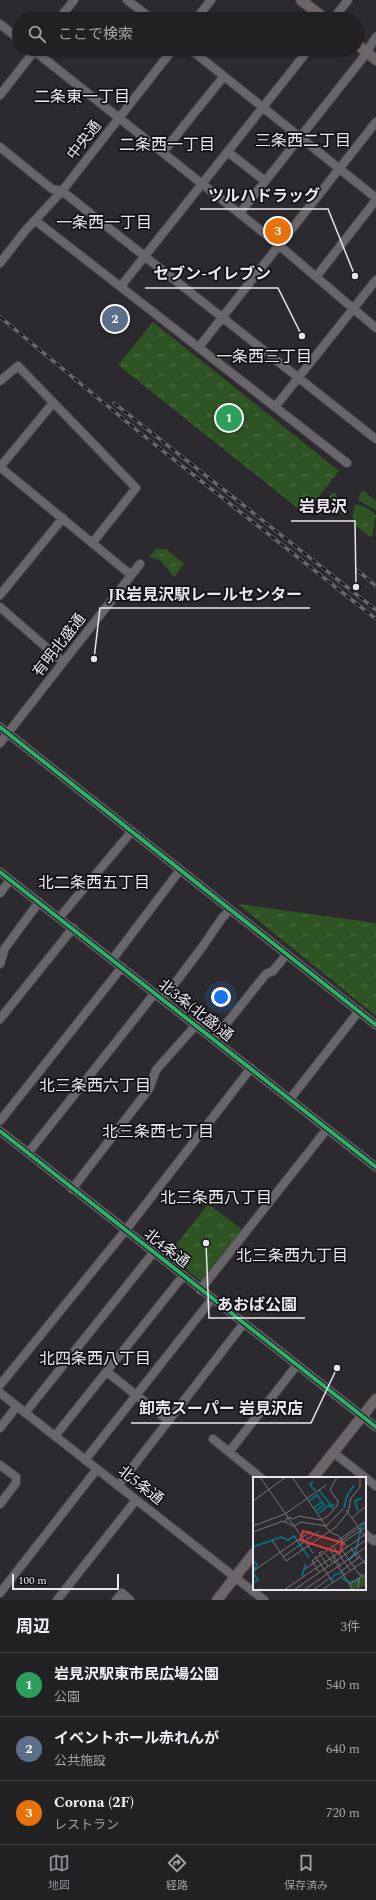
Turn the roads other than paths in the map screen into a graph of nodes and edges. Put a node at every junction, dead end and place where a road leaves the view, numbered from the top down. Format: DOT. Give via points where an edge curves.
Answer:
graph roads {
  1 [pos="74,0"];
  2 [pos="127,0"];
  3 [pos="211,0"];
  4 [pos="301,0"];
  5 [pos="348,0"];
  6 [pos="65,12"];
  7 [pos="143,12"];
  8 [pos="202,12"];
  9 [pos="316,12"];
  10 [pos="339,12"];
  11 [pos="0,24"];
  12 [pos="12,33"];
  13 [pos="376,37"];
  14 [pos="366,51"];
  15 [pos="364,54"];
  16 [pos="29,56"];
  17 [pos="42,56"];
  18 [pos="167,56"];
  19 [pos="199,56"];
  20 [pos="304,56"];
  21 [pos="362,56"];
  22 [pos="376,60"];
  23 [pos="224,76"];
  24 [pos="0,95"];
  25 [pos="263,108"];
  26 [pos="119,117"];
  27 [pos="376,122"];
  28 [pos="300,137"];
  29 [pos="0,147"];
  30 [pos="163,152"];
  31 [pos="228,152"];
  32 [pos="340,168"];
  33 [pos="265,181"];
  34 [pos="203,184"];
  35 [pos="62,191"];
  36 [pos="376,199"];
  37 [pos="240,213"];
  38 [pos="36,220"];
  39 [pos="279,245"];
  40 [pos="145,257"];
  41 [pos="0,263"];
  42 [pos="316,277"];
  43 [pos="376,280"];
  44 [pos="121,286"];
  45 [pos="353,309"];
  46 [pos="222,317"];
  47 [pos="376,328"];
  48 [pos="199,348"];
  49 [pos="298,378"];
  50 [pos="0,381"];
  51 [pos="53,403"];
  52 [pos="275,407"];
  53 [pos="376,438"];
  54 [pos="347,463"];
  55 [pos="0,467"];
  56 [pos="63,518"];
  57 [pos="93,542"];
  58 [pos="140,564"];
  59 [pos="131,575"];
  60 [pos="0,595"];
  61 [pos="0,607"];
  62 [pos="63,662"];
  63 [pos="0,727"];
  64 [pos="7,733"];
  65 [pos="0,742"];
  66 [pos="132,831"];
  67 [pos="180,870"];
  68 [pos="0,872"];
  69 [pos="10,880"];
  70 [pos="0,893"];
  71 [pos="39,902"];
  72 [pos="230,910"];
  73 [pos="59,918"];
  74 [pos="73,928"];
  75 [pos="286,955"];
  76 [pos="112,960"];
  77 [pos="0,964"];
  78 [pos="122,967"];
  79 [pos="155,992"];
  80 [pos="163,999"];
  81 [pos="359,1011"];
  82 [pos="0,1019"];
  83 [pos="196,1025"];
  84 [pos="376,1025"];
  85 [pos="214,1039"];
  86 [pos="251,1068"];
  87 [pos="290,1099"];
  88 [pos="0,1122"];
  89 [pos="327,1129"];
  90 [pos="0,1132"];
  91 [pos="28,1153"];
  92 [pos="376,1167"];
  93 [pos="72,1189"];
  94 [pos="125,1231"];
  95 [pos="153,1253"];
  96 [pos="183,1276"];
  97 [pos="200,1290"];
  98 [pos="212,1299"];
  99 [pos="244,1323"];
  100 [pos="298,1365"];
  101 [pos="107,1372"];
  102 [pos="0,1385"];
  103 [pos="0,1393"];
  104 [pos="136,1395"];
  105 [pos="376,1399"];
  106 [pos="17,1406"];
  107 [pos="25,1413"];
  108 [pos="362,1417"];
  109 [pos="169,1421"];
  110 [pos="376,1427"];
  111 [pos="0,1428"];
  112 [pos="55,1436"];
  113 [pos="213,1439"];
  114 [pos="229,1452"];
  115 [pos="334,1453"];
  116 [pos="85,1460"];
  117 [pos="0,1465"];
  118 [pos="97,1469"];
  119 [pos="260,1477"];
  120 [pos="314,1477"];
  121 [pos="365,1477"];
  122 [pos="366,1478"];
  123 [pos="118,1486"];
  124 [pos="376,1486"];
  125 [pos="136,1500"];
  126 [pos="0,1504"];
  127 [pos="366,1535"];
  128 [pos="376,1539"];
  129 [pos="253,1554"];
  130 [pos="235,1577"];
  131 [pos="0,1593"];
  132 [pos="57,1600"];
  133 [pos="116,1600"];
  134 [pos="130,1600"];
  135 [pos="217,1600"];
  136 [pos="264,1600"];
  1 -- 6 [label="street"];
  2 -- 7 [label="street"];
  3 -- 8 [label="street"];
  4 -- 9 [label="main road"];
  5 -- 10 [label="street"];
  11 -- 12 [label="street"];
  13 -- 14 [label="street"];
  14 -- 15 [label="street"];
  14 -- 22 [label="main road"];
  16 -- 24 [label="street"];
  17 -- 26 [label="street"];
  18 -- 26 [label="street, 中央通"];
  19 -- 23 [label="street"];
  20 -- 25 [label="street"];
  21 -- 28 [label="street"];
  23 -- 25 [label="street"];
  23 -- 30 [label="street"];
  25 -- 28 [label="street"];
  25 -- 31 [label="street"];
  26 -- 30 [label="street"];
  26 -- 35 [label="street, 中央通"];
  27 -- 32 [label="street"];
  28 -- 32 [label="street"];
  28 -- 33 [label="street"];
  29 -- 35 [label="street" via="52,189"];
  30 -- 34 [label="street"];
  31 -- 33 [label="street"];
  31 -- 34 [label="street"];
  32 -- 36 [label="street"];
  32 -- 39 [label="street"];
  33 -- 37 [label="street"];
  34 -- 37 [label="street"];
  34 -- 40 [label="street"];
  35 -- 38 [label="street, 中央通"];
  35 -- 40 [label="street"];
  36 -- 42 [label="street"];
  37 -- 39 [label="street"];
  38 -- 41 [label="street, 中央通"];
  38 -- 44 [label="street"];
  39 -- 42 [label="street"];
  39 -- 46 [label="street"];
  40 -- 44 [label="street"];
  40 -- 46 [label="street"];
  42 -- 45 [label="street"];
  43 -- 45 [label="street"];
  44 -- 48 [label="street"];
  45 -- 47 [label="street"];
  45 -- 49 [label="street"];
  46 -- 48 [label="street"];
  46 -- 49 [label="street"];
  48 -- 52 [label="street"];
  49 -- 52 [label="street"];
  49 -- 53 [label="street"];
  50 -- 51 [label="street" via="18,366"];
  51 -- 55 [label="street"];
  51 -- 57 [label="street" via="136,488"];
  52 -- 54 [label="street"];
  55 -- 56 [label="street"];
  56 -- 57 [label="street"];
  56 -- 60 [label="street"];
  57 -- 59 [label="street"];
  58 -- 59 [label="street, 有明北盛通"];
  59 -- 62 [label="street, 有明北盛通"];
  61 -- 62 [label="street"];
  62 -- 64 [label="street, 有明北盛通"];
  63 -- 64 [label="street"];
  64 -- 65 [label="street, 有明北盛通"];
  64 -- 66 [label="street"];
  66 -- 67 [label="street"];
  66 -- 73 [label="street"];
  67 -- 72 [label="street"];
  67 -- 76 [label="street"];
  68 -- 69 [label="street, 北3条(北盛)通"];
  69 -- 70 [label="street"];
  69 -- 71 [label="street, 北3条(北盛)通"];
  71 -- 73 [label="street, 北3条(北盛)通"];
  71 -- 77 [label="street" via="5,948"];
  72 -- 75 [label="street"];
  72 -- 80 [label="street"];
  73 -- 74 [label="street, 北3条(北盛)通"];
  74 -- 76 [label="street, 北3条(北盛)通"];
  74 -- 82 [label="street"];
  75 -- 81 [label="street"];
  75 -- 85 [label="street" via="273,971 266,974"];
  76 -- 78 [label="street, 北3条(北盛)通"];
  78 -- 79 [label="street, 北3条(北盛)通"];
  78 -- 88 [label="street"];
  79 -- 80 [label="street, 北3条(北盛)通"];
  79 -- 91 [label="street"];
  80 -- 83 [label="street, 北3条(北盛)通"];
  81 -- 84 [label="street"];
  81 -- 87 [label="street"];
  83 -- 85 [label="street, 北3条(北盛)通"];
  83 -- 93 [label="street" via="156,1070 149,1089"];
  85 -- 86 [label="street, 北3条(北盛)通"];
  86 -- 87 [label="street, 北3条(北盛)通"];
  86 -- 94 [label="street"];
  87 -- 89 [label="street, 北3条(北盛)通"];
  89 -- 92 [label="street, 北3条(北盛)通"];
  89 -- 97 [label="street"];
  90 -- 91 [label="street, 北4条通"];
  91 -- 93 [label="street, 北4条通"];
  93 -- 94 [label="street, 北4条通"];
  94 -- 95 [label="street, 北4条通"];
  94 -- 102 [label="street"];
  95 -- 96 [label="street, 北4条通"];
  95 -- 107 [label="street"];
  96 -- 97 [label="street, 北4条通"];
  96 -- 101 [label="street"];
  97 -- 98 [label="street, 北4条通"];
  98 -- 99 [label="street, 北4条通"];
  98 -- 104 [label="street"];
  99 -- 100 [label="street, 北4条通"];
  99 -- 109 [label="street"];
  100 -- 108 [label="street, 北4条通"];
  100 -- 114 [label="street"];
  101 -- 104 [label="street"];
  101 -- 112 [label="street"];
  103 -- 106 [label="street, 北5条通"];
  104 -- 109 [label="street"];
  104 -- 116 [label="street"];
  105 -- 108 [label="main road"];
  106 -- 107 [label="street, 北5条通"];
  106 -- 111 [label="street"];
  107 -- 112 [label="street, 北5条通"];
  108 -- 110 [label="street, 北4条通"];
  108 -- 115 [label="main road"];
  109 -- 123 [label="street"];
  112 -- 116 [label="street, 北5条通"];
  113 -- 114 [label="street"];
  114 -- 119 [label="street"];
  115 -- 120 [label="main road"];
  115 -- 121 [label="street"];
  116 -- 118 [label="street, 北5条通"];
  117 -- 126 [label="street" via="16,1477 16,1483"];
  118 -- 123 [label="street, 北5条通"];
  118 -- 131 [label="street"];
  122 -- 124 [label="street"];
  123 -- 125 [label="street, 北5条通"];
  125 -- 130 [label="street, 北5条通"];
  125 -- 132 [label="street"];
  127 -- 128 [label="street" via="374,1541"];
  129 -- 130 [label="main road"];
  130 -- 135 [label="main road"];
  130 -- 136 [label="street, 北5条通"];
  133 -- 134 [label="street" via="122,1593"];
}
